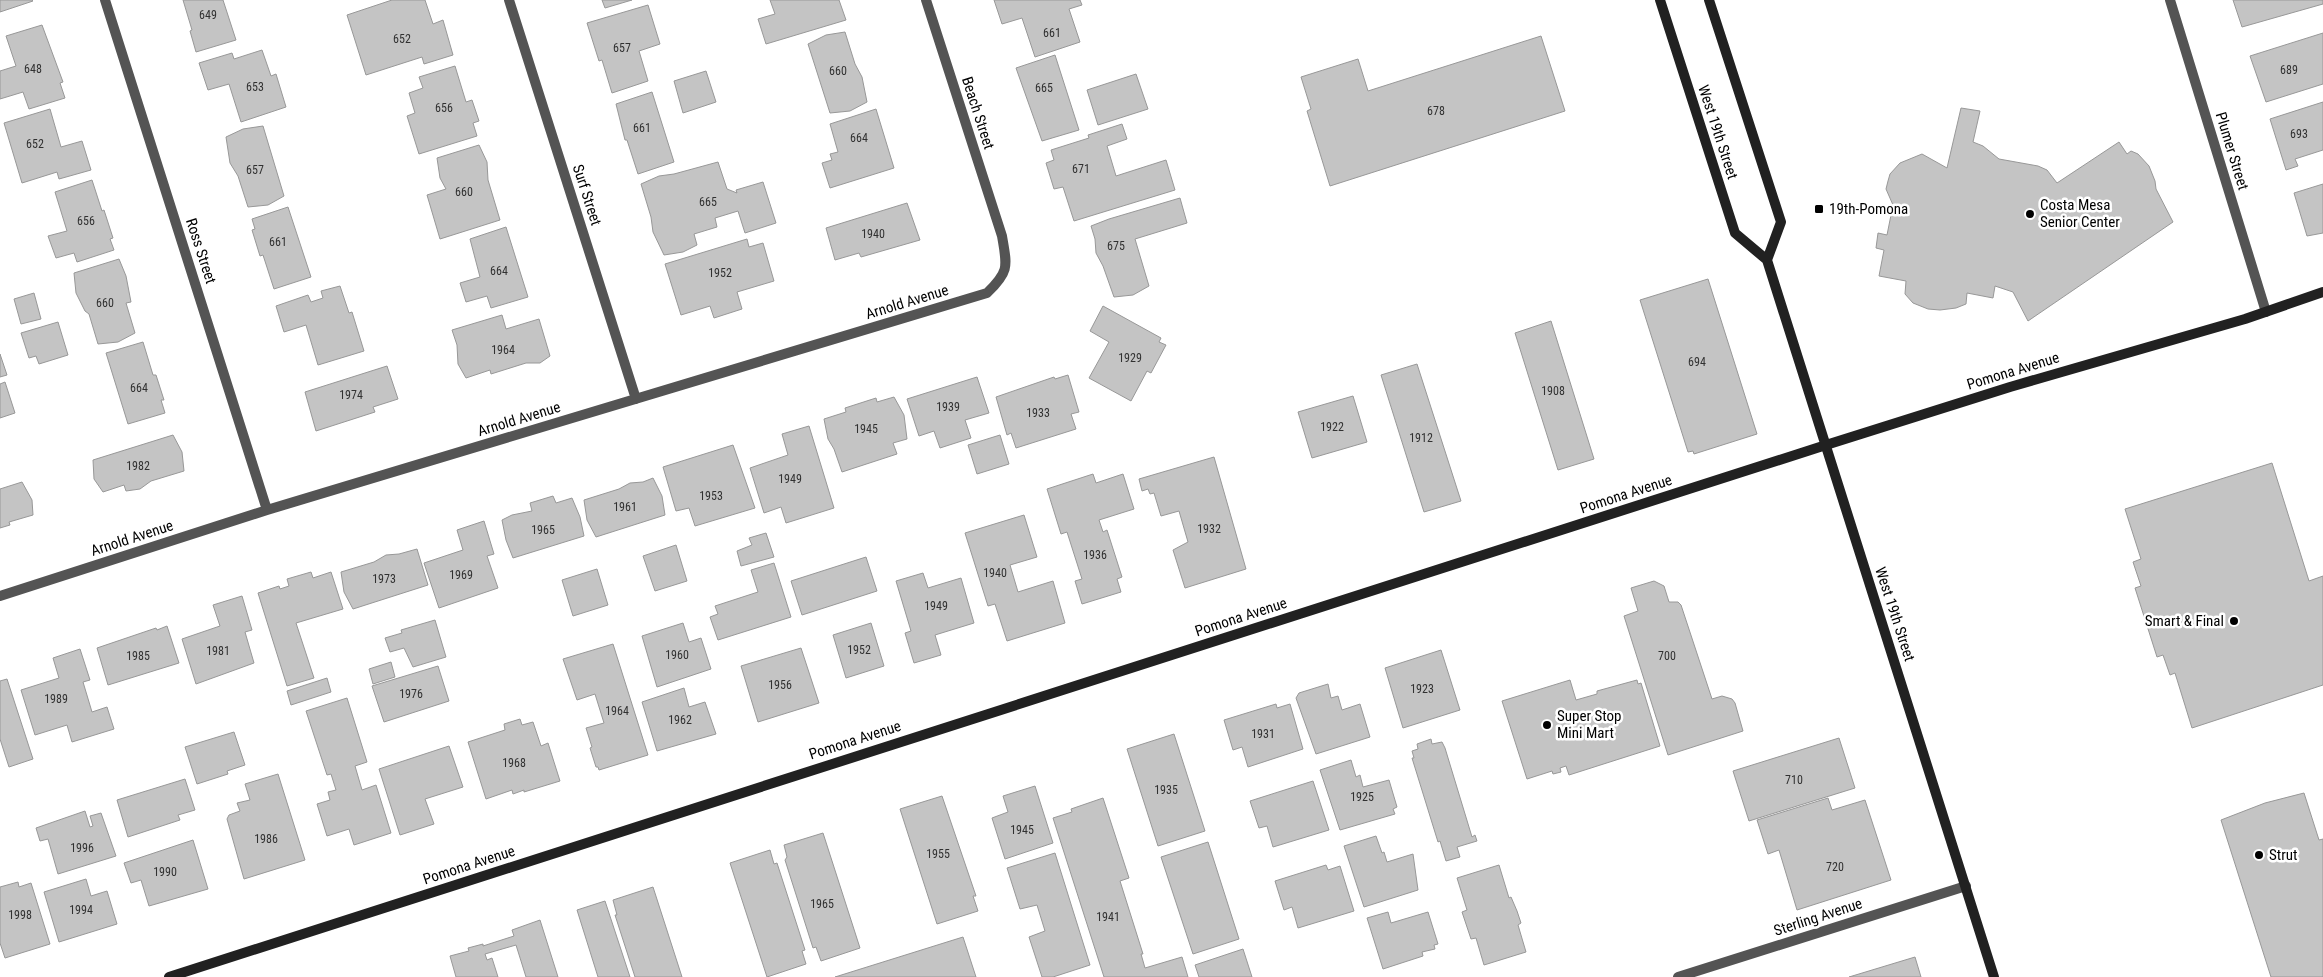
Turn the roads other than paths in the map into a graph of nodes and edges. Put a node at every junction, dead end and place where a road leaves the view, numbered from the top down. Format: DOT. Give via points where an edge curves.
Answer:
graph roads {
  1 [pos="105,0"];
  2 [pos="508,0"];
  3 [pos="926,0"];
  4 [pos="1660,0"];
  5 [pos="1709,0"];
  6 [pos="2170,0"];
  7 [pos="1002,236"];
  8 [pos="1766,260"];
  9 [pos="2323,292"];
  10 [pos="2266,312"];
  11 [pos="636,399"];
  12 [pos="1826,445"];
  13 [pos="267,510"];
  14 [pos="0,596"];
  15 [pos="1966,886"];
  16 [pos="169,977"];
  17 [pos="1678,977"];
  18 [pos="1994,977"];
  1 -- 13 [label="street, Ross Street"];
  2 -- 11 [label="street, Surf Street"];
  3 -- 7 [label="street, Beach Street"];
  4 -- 8 [label="street, West 19th Street" via="1735,233"];
  5 -- 8 [label="street" via="1780,222"];
  6 -- 10 [label="street, Plumer Street"];
  7 -- 11 [label="street, Arnold Avenue" via="1006,262 1002,278 987,293"];
  8 -- 12 [label="street, West 19th Street"];
  9 -- 10 [label="street, Pomona Avenue"];
  10 -- 12 [label="street, Pomona Avenue"];
  11 -- 13 [label="street, Arnold Avenue"];
  12 -- 15 [label="street, West 19th Street"];
  12 -- 16 [label="street, Pomona Avenue"];
  13 -- 14 [label="street, Arnold Avenue"];
  15 -- 17 [label="street, Sterling Avenue"];
  15 -- 18 [label="street, West 19th Street"];
}
